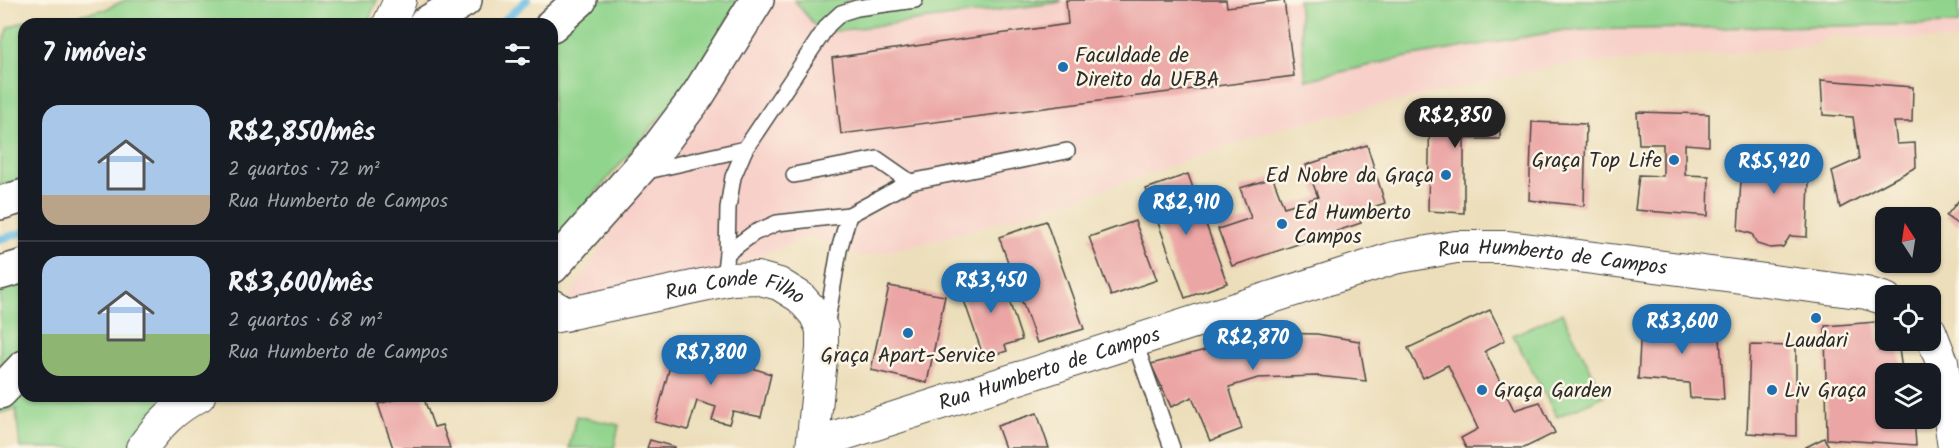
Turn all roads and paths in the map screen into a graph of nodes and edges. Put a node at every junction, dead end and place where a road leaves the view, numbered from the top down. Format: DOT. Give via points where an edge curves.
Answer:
graph roads {
  1 [pos="400,0"];
  2 [pos="465,0"];
  3 [pos="580,0"];
  4 [pos="758,0"];
  5 [pos="915,0"];
  6 [pos="392,18"];
  7 [pos="435,18"];
  8 [pos="558,20"];
  9 [pos="745,149"];
  10 [pos="1067,151"];
  11 [pos="635,173"];
  12 [pos="794,175"];
  13 [pos="910,182"];
  14 [pos="18,198"];
  15 [pos="0,203"];
  16 [pos="849,215"];
  17 [pos="558,260"];
  18 [pos="729,266"];
  19 [pos="18,268"];
  20 [pos="0,273"];
  21 [pos="1875,296"];
  22 [pos="558,312"];
  23 [pos="1134,340"];
  24 [pos="822,349"];
  25 [pos="1938,351"];
  26 [pos="18,374"];
  27 [pos="0,392"];
  28 [pos="187,402"];
  29 [pos="813,446"];
  30 [pos="142,448"];
  31 [pos="1172,448"];
  32 [pos="1954,448"];
  1 -- 6 [label="street"];
  2 -- 7 [label="main road"];
  3 -- 8 [label="main road"];
  4 -- 11 [label="main road" via="698,95"];
  5 -- 9 [label="lane" via="857,8 842,13 828,25"];
  9 -- 11 [label="lane"];
  9 -- 18 [label="lane" via="733,177 728,208"];
  10 -- 13 [label="lane"];
  11 -- 17 [label="main road"];
  12 -- 13 [label="lane" via="877,159"];
  13 -- 16 [label="lane"];
  14 -- 15 [label="main road"];
  16 -- 18 [label="lane" via="777,223 754,233"];
  16 -- 24 [label="lane"];
  18 -- 22 [label="street, Rua Conde Filho"];
  18 -- 24 [label="street, Rua Conde Filho" via="780,284 800,297 822,328"];
  19 -- 20 [label="main road"];
  21 -- 23 [label="street, Rua Humberto de Campos" via="1519,249 1456,247 1394,258"];
  23 -- 29 [label="street, Rua Humberto de Campos"];
  23 -- 31 [label="lane"];
  24 -- 29 [label="street, Rua Conde Filho"];
  25 -- 32 [label="street"];
  26 -- 27 [label="main road"];
  28 -- 30 [label="street" via="160,424"];
}
